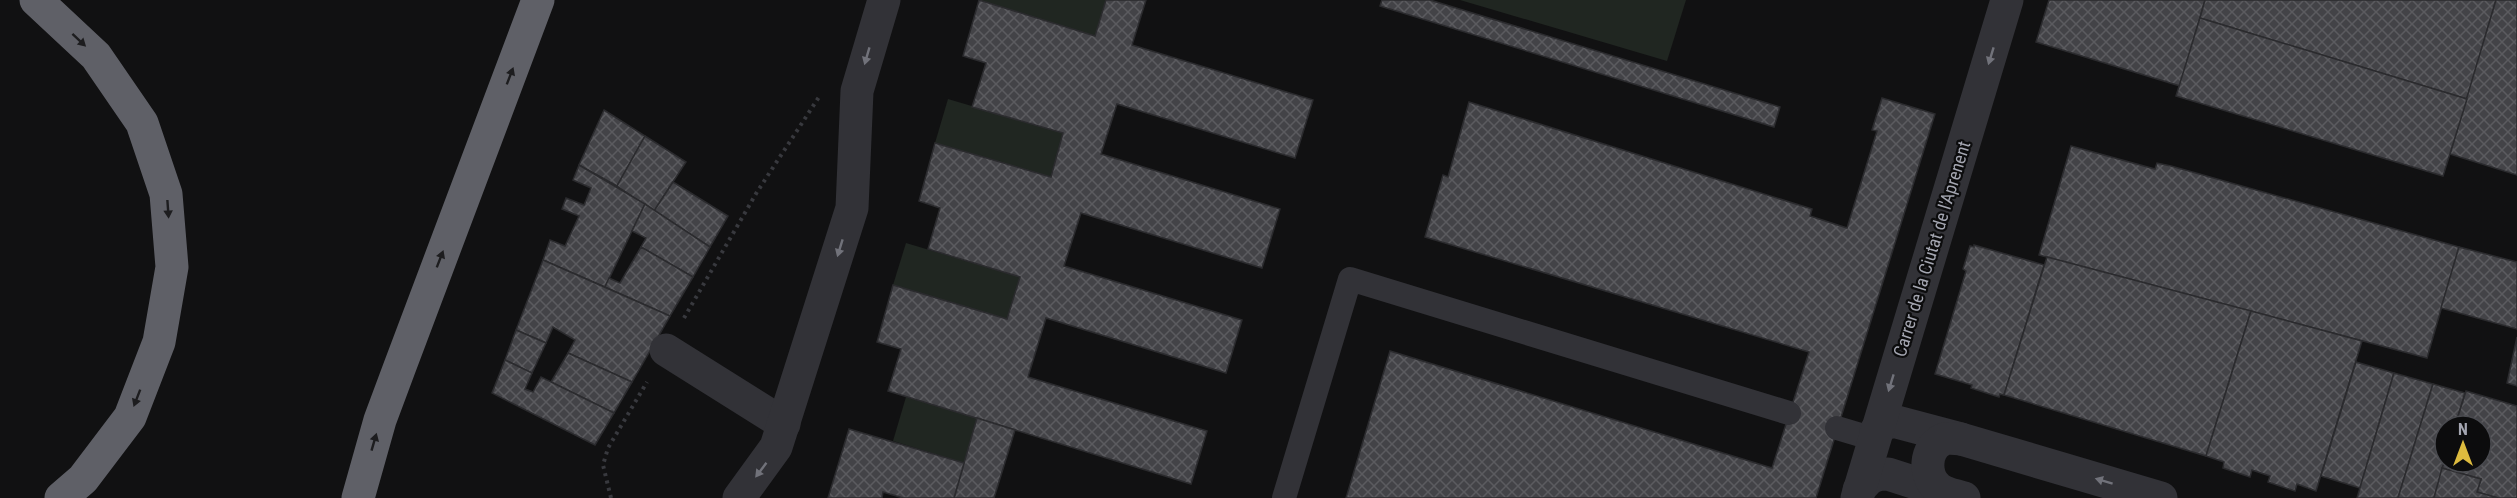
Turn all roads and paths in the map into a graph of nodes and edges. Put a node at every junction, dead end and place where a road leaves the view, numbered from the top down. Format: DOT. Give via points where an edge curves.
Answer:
graph roads {
  1 [pos="36,0"];
  2 [pos="538,0"];
  3 [pos="884,0"];
  4 [pos="2007,0"];
  5 [pos="825,87"];
  6 [pos="757,192"];
  7 [pos="666,350"];
  8 [pos="1789,413"];
  9 [pos="784,424"];
  10 [pos="1837,428"];
  11 [pos="1874,438"];
  12 [pos="1961,438"];
  13 [pos="609,448"];
  14 [pos="1888,474"];
  15 [pos="1858,494"];
  16 [pos="1954,495"];
  17 [pos="61,498"];
  18 [pos="358,498"];
  19 [pos="611,498"];
  20 [pos="739,498"];
  21 [pos="1284,498"];
  22 [pos="2161,498"];
  1 -- 17 [label="highway, one-way" via="96,56 142,123 166,194 172,267 159,342 130,417 83,479"];
  18 -- 2 [label="highway, one-way" via="380,420"];
  3 -- 9 [label="street, one-way" via="857,91 852,208"];
  4 -- 11 [label="street, Carrer de la Ciutat de l'Aprenent, one-way"];
  5 -- 6 [label="path"];
  7 -- 9 [label="street"];
  8 -- 21 [label="lane" via="1350,279"];
  9 -- 20 [label="street, one-way" via="771,456"];
  10 -- 11 [label="lane"];
  11 -- 12 [label="street" via="1884,424 1893,421"];
  11 -- 14 [label="street" via="1879,465"];
  11 -- 15 [label="street, Carrer de la Ciutat de l'Aprenent"];
  12 -- 16 [label="street" via="1945,438 1928,457 1928,472 1935,486"];
  22 -- 12 [label="street, one-way"];
  13 -- 19 [label="path" via="603,465"];
  14 -- 15 [label="street" via="1868,478"];
  14 -- 16 [label="street"];
}
